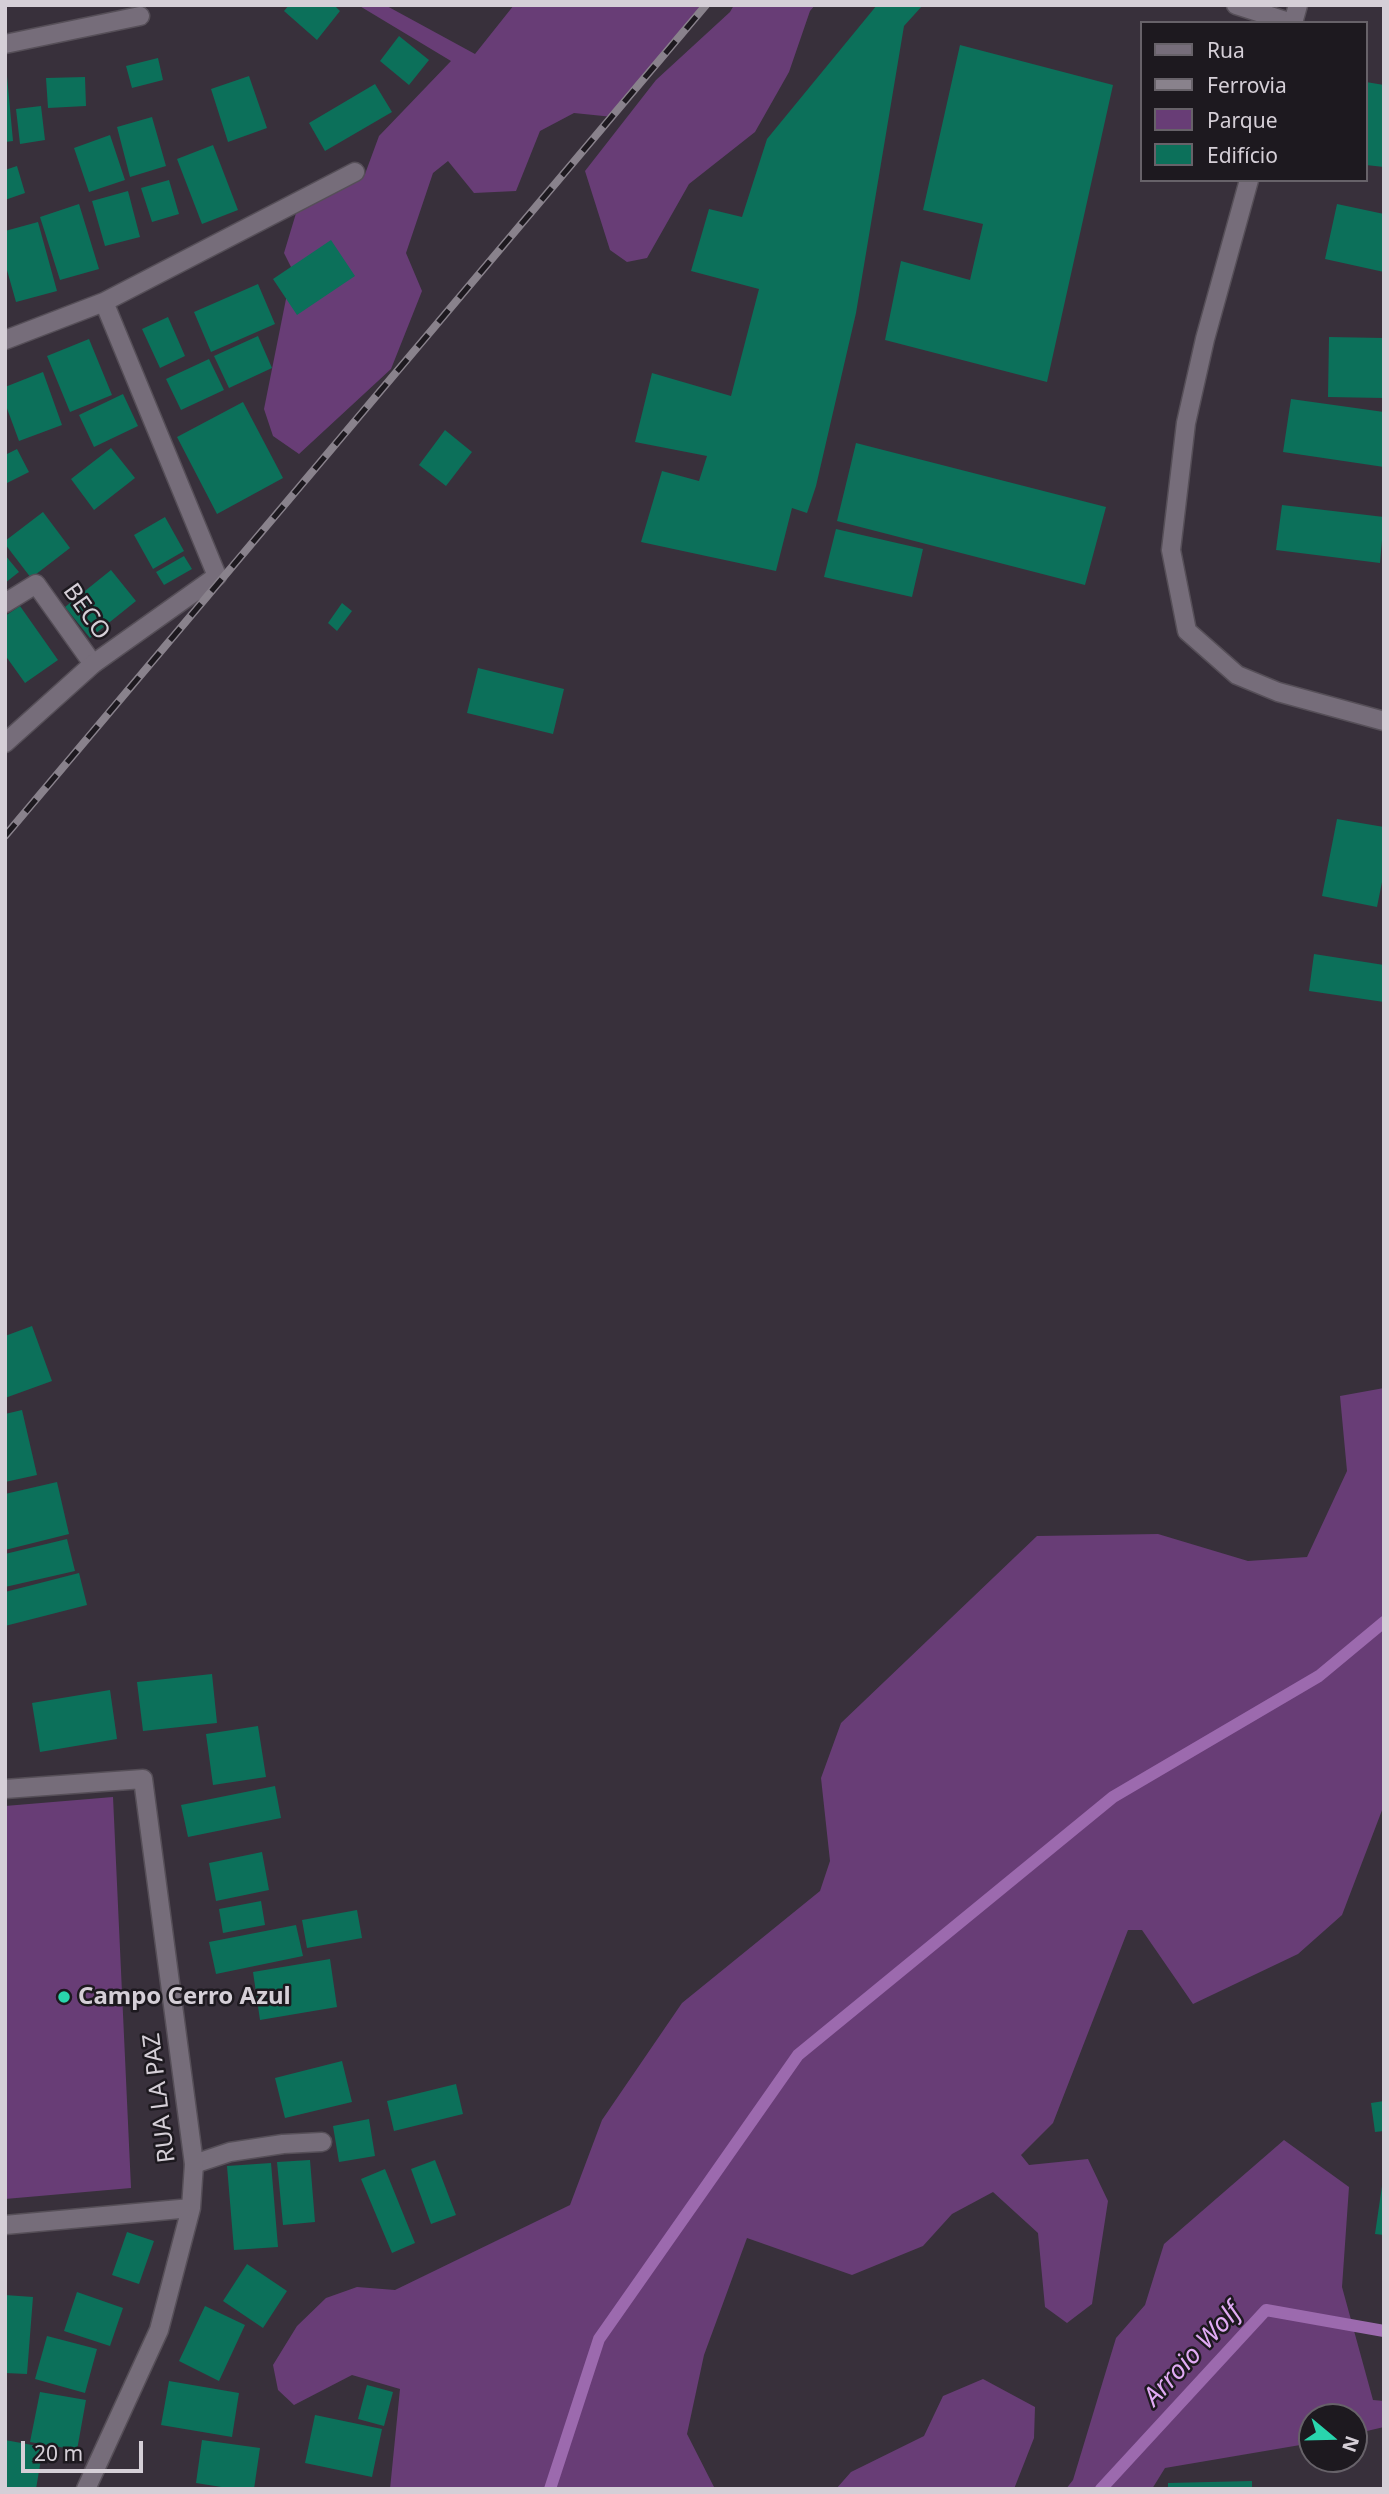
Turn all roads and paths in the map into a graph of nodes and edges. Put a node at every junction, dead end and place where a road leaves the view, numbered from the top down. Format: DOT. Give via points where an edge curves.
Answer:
graph roads {
  1 [pos="1236,5"];
  2 [pos="140,16"];
  3 [pos="1287,21"];
  4 [pos="5,44"];
  5 [pos="355,172"];
  6 [pos="1248,182"];
  7 [pos="104,302"];
  8 [pos="5,340"];
  9 [pos="5,603"];
  10 [pos="93,664"];
  11 [pos="1384,721"];
  12 [pos="5,743"];
  13 [pos="5,1789"];
  14 [pos="322,2141"];
  15 [pos="194,2164"];
  16 [pos="191,2208"];
  17 [pos="5,2225"];
  18 [pos="86,2489"];
  1 -- 3 [label="street"];
  2 -- 4 [label="street"];
  5 -- 7 [label="street"];
  6 -- 11 [label="street" via="1186,423 1171,550 1187,631 1237,675 1278,692"];
  7 -- 8 [label="street"];
  7 -- 10 [label="street" via="217,576"];
  9 -- 10 [label="street, BECO" via="36,584"];
  10 -- 12 [label="street"];
  13 -- 15 [label="street, RUA LA PAZ" via="143,1779"];
  14 -- 15 [label="street" via="230,2152"];
  15 -- 16 [label="street, RUA LA PAZ"];
  16 -- 17 [label="street"];
  16 -- 18 [label="street, RUA LA PAZ" via="159,2330"];
}
